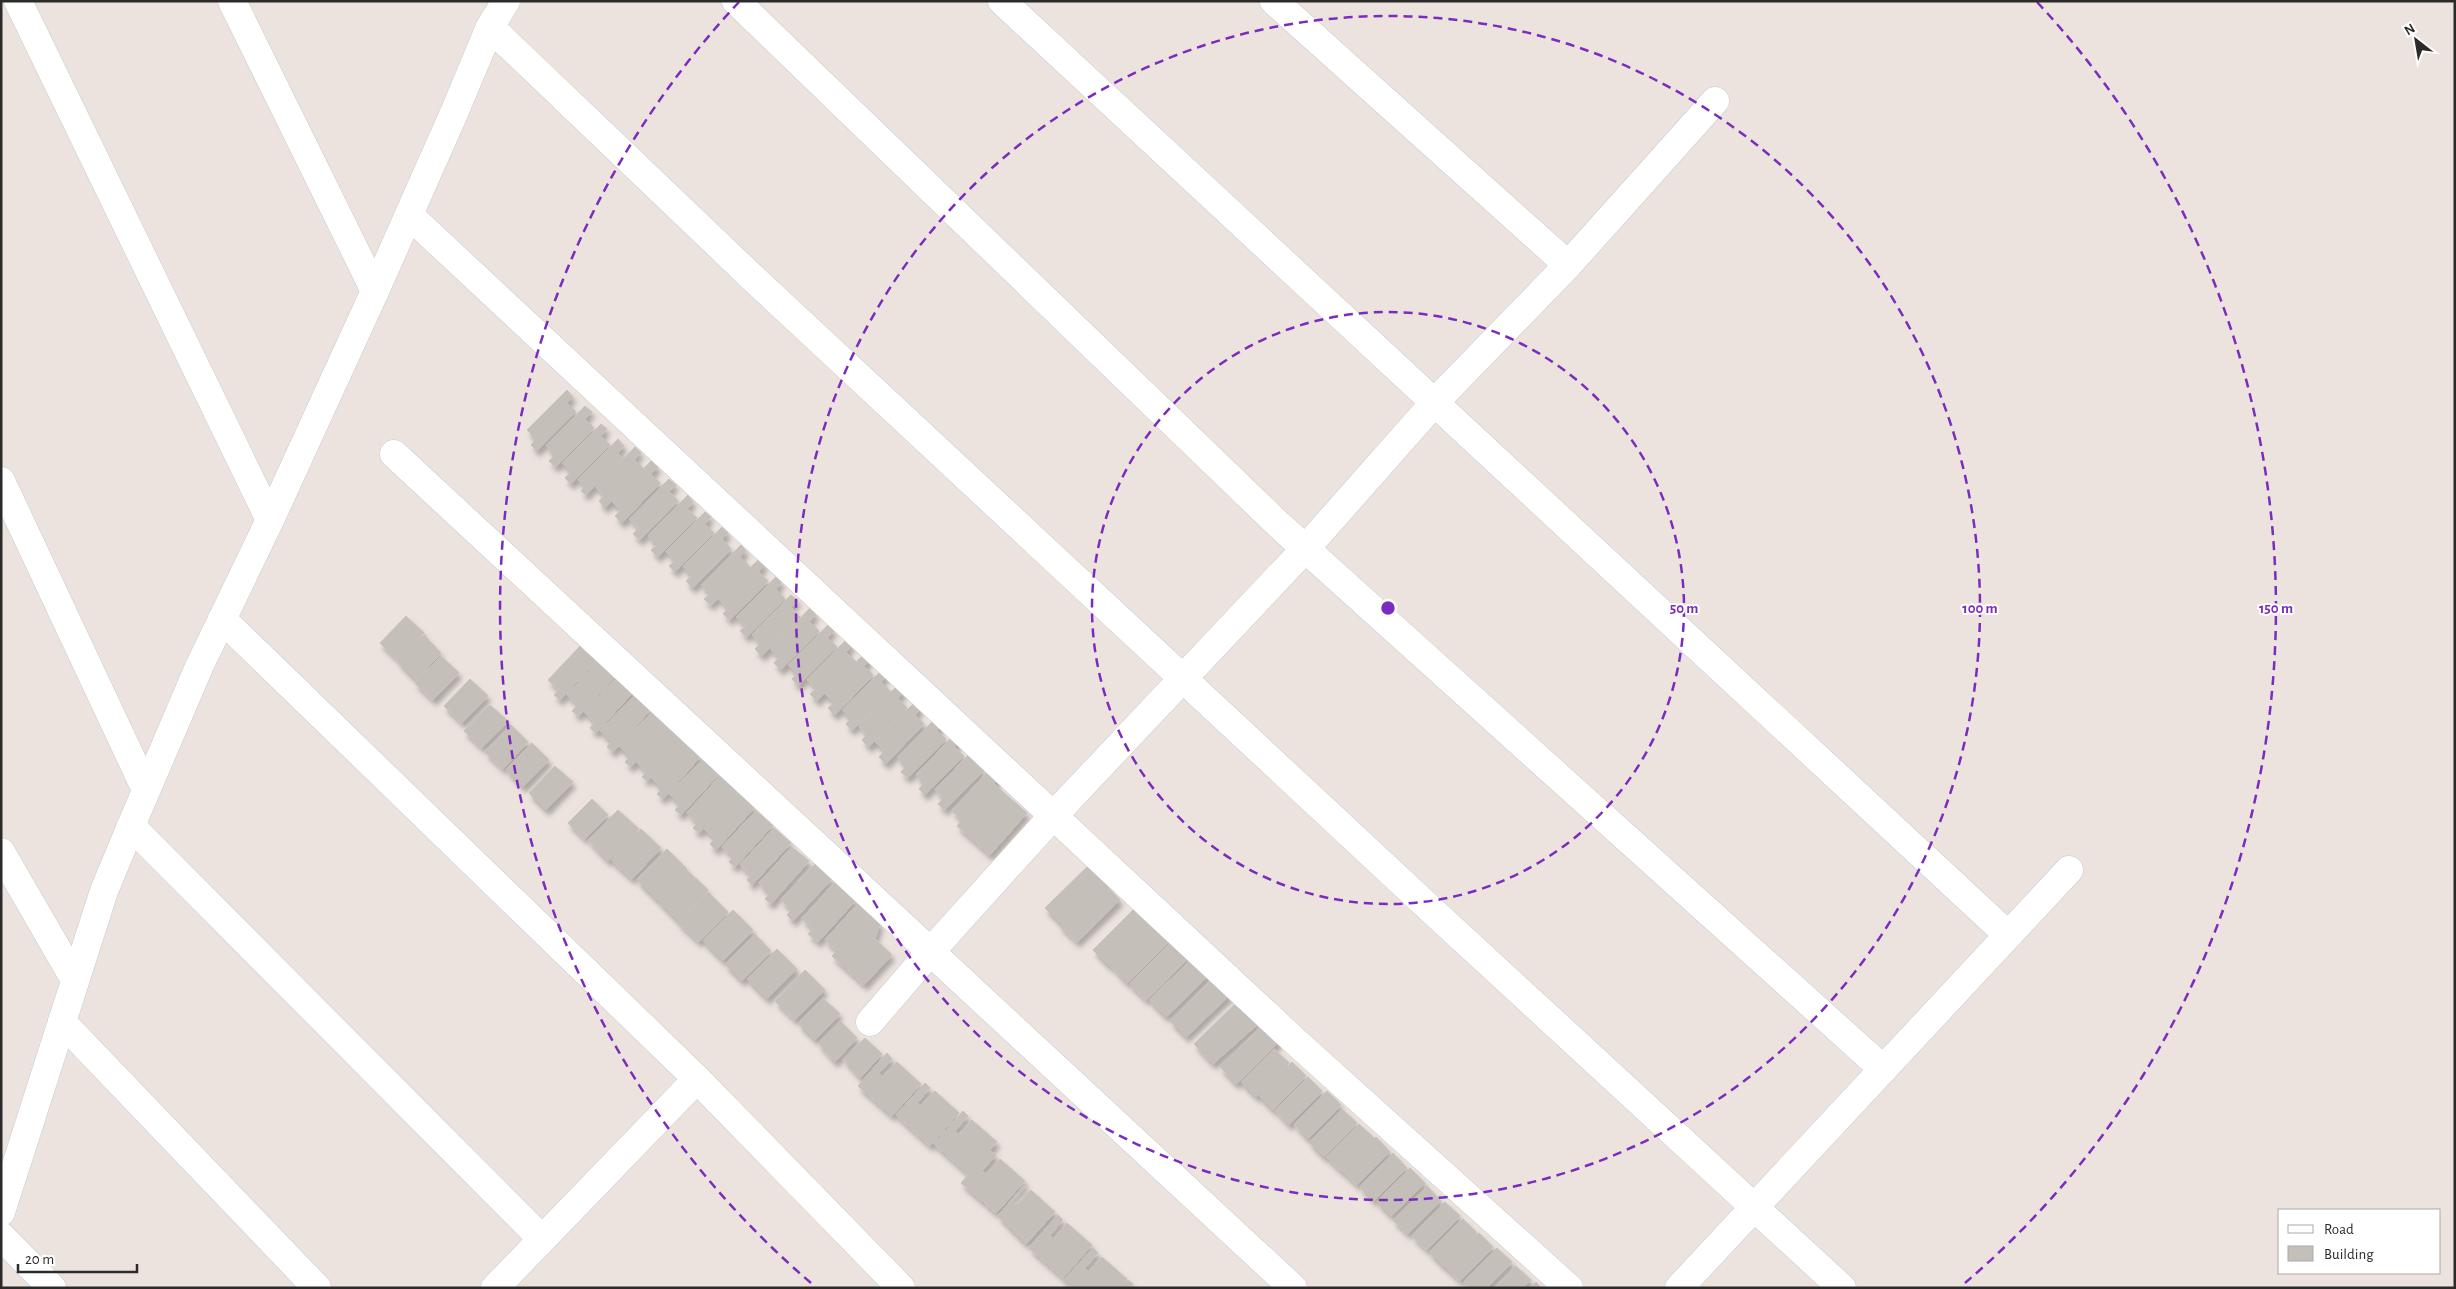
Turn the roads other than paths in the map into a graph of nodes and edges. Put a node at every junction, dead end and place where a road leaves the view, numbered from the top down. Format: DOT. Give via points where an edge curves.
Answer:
graph roads {
  1 [pos="18,1"];
  2 [pos="232,1"];
  3 [pos="506,1"];
  4 [pos="736,1"];
  5 [pos="1002,1"];
  6 [pos="1274,1"];
  7 [pos="490,27"];
  8 [pos="1715,101"];
  9 [pos="409,215"];
  10 [pos="1568,266"];
  11 [pos="375,291"];
  12 [pos="1435,402"];
  13 [pos="394,454"];
  14 [pos="1,481"];
  15 [pos="270,520"];
  16 [pos="1306,548"];
  17 [pos="222,619"];
  18 [pos="1182,677"];
  19 [pos="146,790"];
  20 [pos="1053,816"];
  21 [pos="131,826"];
  22 [pos="1,852"];
  23 [pos="2069,870"];
  24 [pos="2008,936"];
  25 [pos="930,951"];
  26 [pos="76,980"];
  27 [pos="62,1022"];
  28 [pos="870,1022"];
  29 [pos="1883,1068"];
  30 [pos="697,1080"];
  31 [pos="11,1145"];
  32 [pos="1754,1205"];
  33 [pos="1,1212"];
  34 [pos="1,1236"];
  35 [pos="542,1239"];
  36 [pos="52,1288"];
  37 [pos="317,1288"];
  38 [pos="495,1288"];
  39 [pos="901,1288"];
  40 [pos="1294,1288"];
  41 [pos="1569,1288"];
  42 [pos="1679,1288"];
  43 [pos="1842,1288"];
  1 -- 15 [label="street"];
  2 -- 11 [label="street"];
  3 -- 7 [label="street"];
  4 -- 16 [label="street"];
  5 -- 12 [label="street"];
  6 -- 10 [label="street"];
  7 -- 9 [label="street"];
  7 -- 18 [label="street" via="755,280"];
  8 -- 10 [label="street"];
  9 -- 11 [label="street"];
  9 -- 20 [label="street"];
  10 -- 12 [label="street"];
  11 -- 15 [label="street"];
  12 -- 16 [label="street"];
  12 -- 24 [label="street"];
  13 -- 25 [label="street"];
  14 -- 19 [label="street"];
  15 -- 17 [label="street"];
  16 -- 18 [label="street"];
  16 -- 29 [label="street"];
  17 -- 19 [label="street"];
  17 -- 30 [label="street"];
  18 -- 20 [label="street"];
  18 -- 32 [label="street"];
  19 -- 21 [label="street"];
  20 -- 25 [label="street"];
  20 -- 41 [label="street" via="1296,1042"];
  21 -- 26 [label="street" via="104,892"];
  21 -- 35 [label="street"];
  22 -- 26 [label="street"];
  23 -- 24 [label="street"];
  24 -- 29 [label="street"];
  25 -- 28 [label="street"];
  25 -- 40 [label="street"];
  26 -- 27 [label="street"];
  27 -- 31 [label="street"];
  27 -- 37 [label="street"];
  29 -- 32 [label="street"];
  30 -- 35 [label="street"];
  30 -- 39 [label="street"];
  31 -- 33 [label="street"];
  32 -- 42 [label="street"];
  32 -- 43 [label="street"];
  34 -- 36 [label="street"];
  35 -- 38 [label="street"];
}
